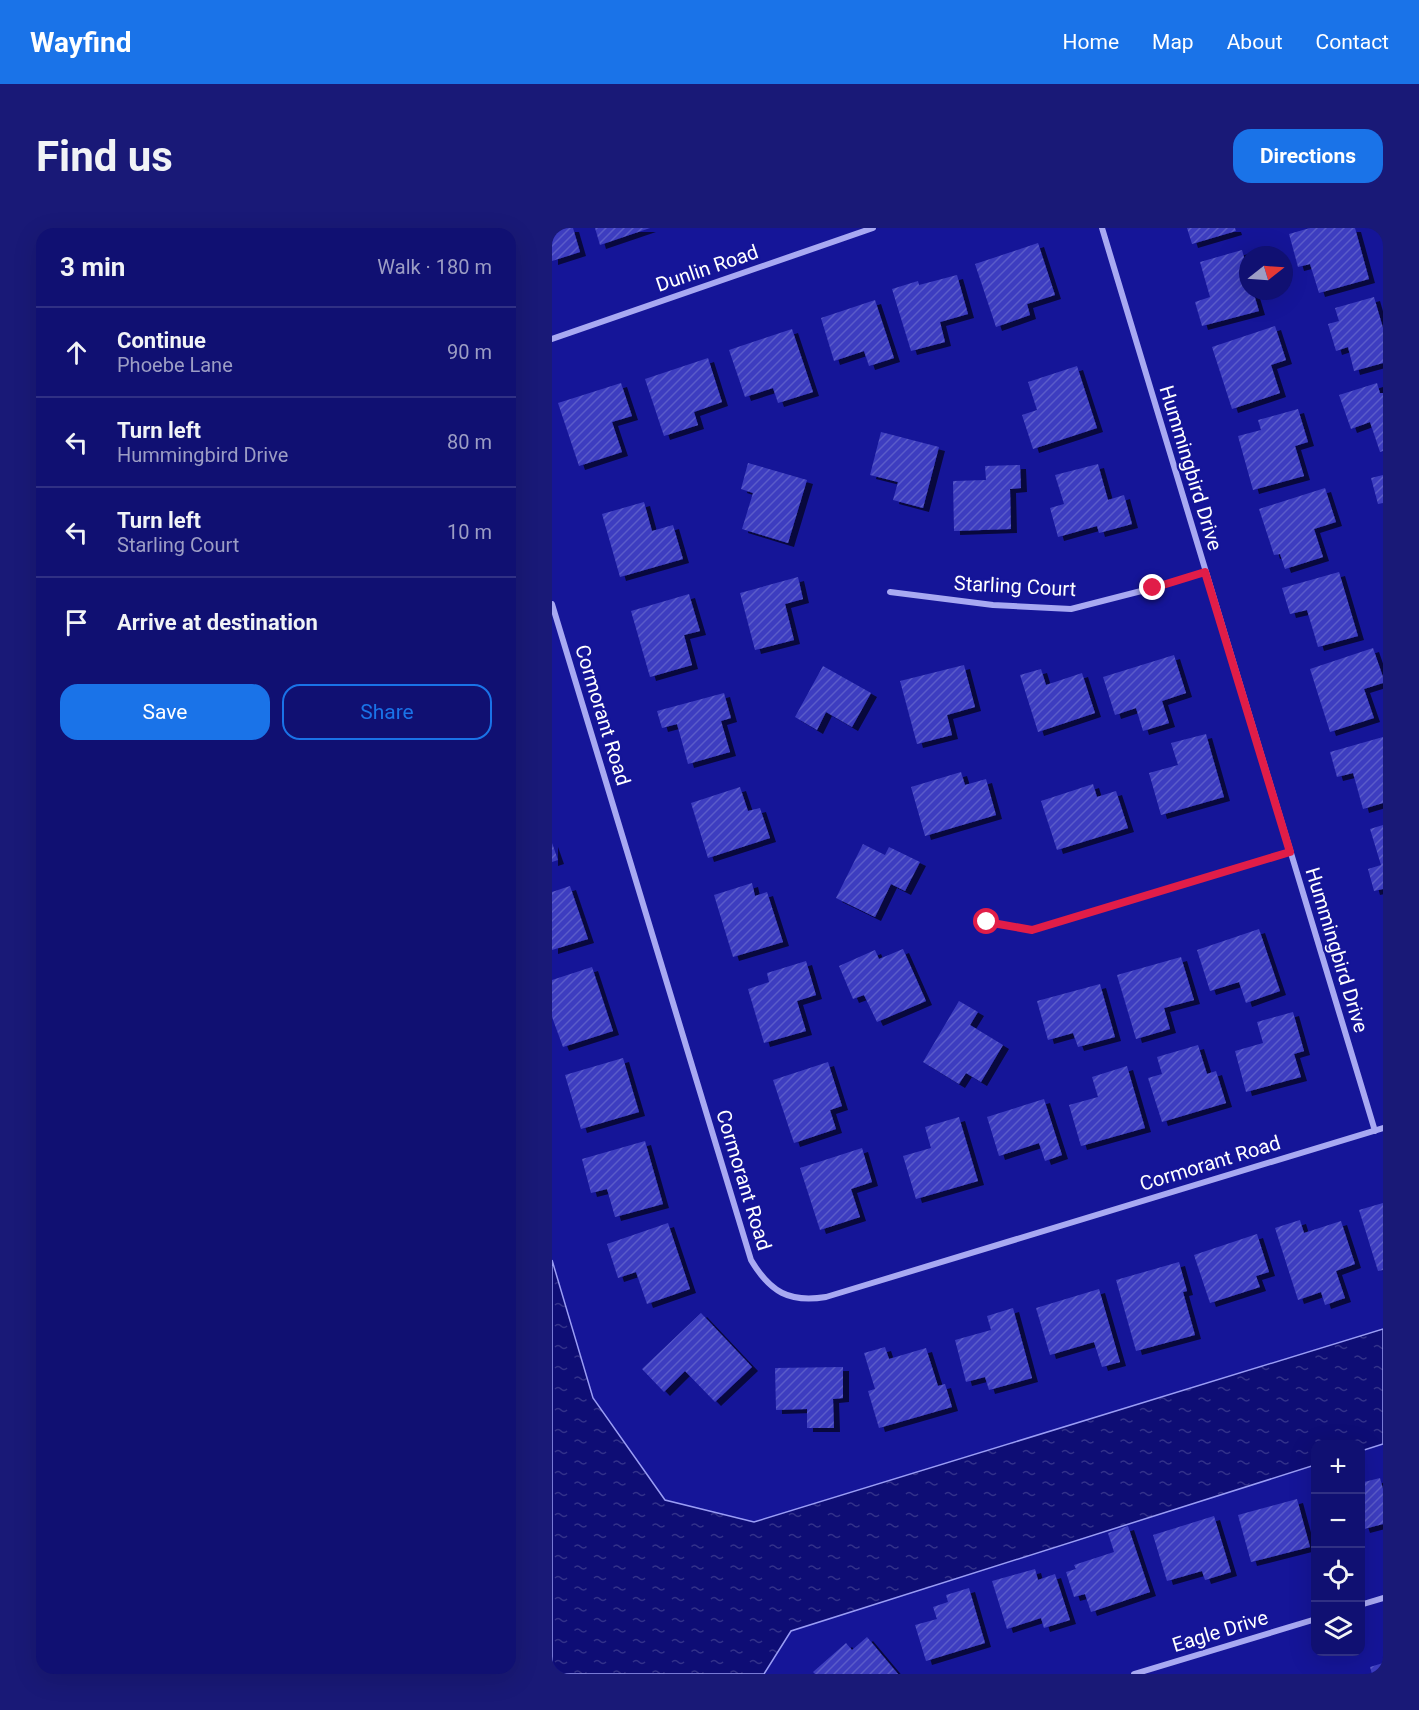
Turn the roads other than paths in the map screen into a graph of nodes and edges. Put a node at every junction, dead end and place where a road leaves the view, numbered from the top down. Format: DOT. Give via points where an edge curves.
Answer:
graph roads {
  1 [pos="873,228"];
  2 [pos="1101,228"];
  3 [pos="552,339"];
  4 [pos="1205,572"];
  5 [pos="890,592"];
  6 [pos="552,604"];
  7 [pos="1290,852"];
  8 [pos="987,922"];
  9 [pos="1383,1128"];
  10 [pos="1375,1131"];
  11 [pos="1383,1599"];
  12 [pos="1365,1604"];
  13 [pos="1311,1621"];
  14 [pos="1134,1674"];
  1 -- 3 [label="street, Dunlin Road"];
  2 -- 4 [label="street, Hummingbird Drive"];
  4 -- 5 [label="street, Starling Court" via="1071,609 993,605"];
  4 -- 7 [label="street, Hummingbird Drive"];
  6 -- 10 [label="street, Cormorant Road" via="750,1260 774,1289 791,1297 826,1296"];
  7 -- 8 [label="street" via="1032,930"];
  7 -- 10 [label="street, Hummingbird Drive"];
  9 -- 10 [label="street, Cormorant Road"];
  11 -- 12 [label="street"];
  13 -- 14 [label="street, Eagle Drive"];
}
